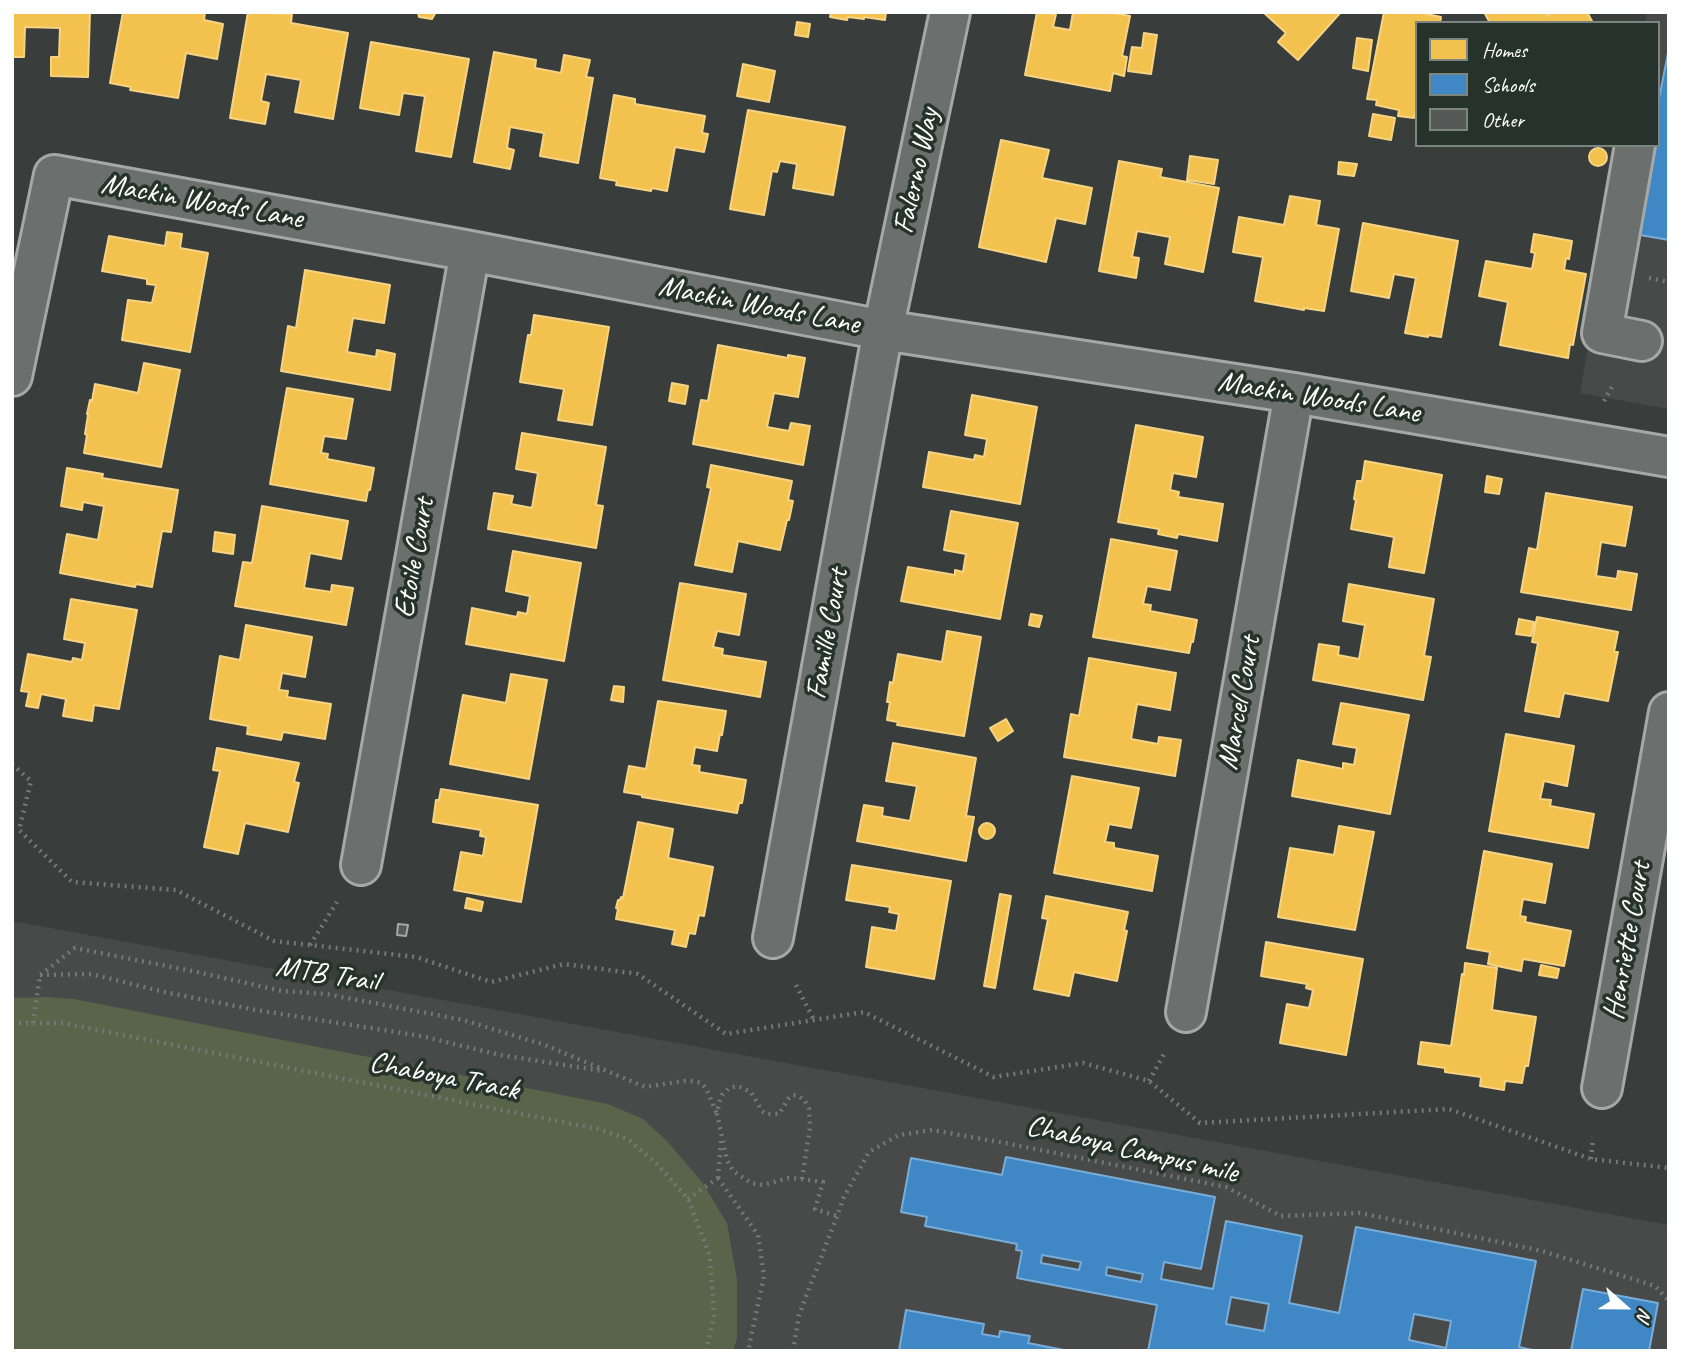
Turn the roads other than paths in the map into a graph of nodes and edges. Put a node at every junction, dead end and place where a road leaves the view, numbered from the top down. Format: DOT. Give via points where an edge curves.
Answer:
graph roads {
  1 [pos="950,12"];
  2 [pos="1635,147"];
  3 [pos="470,251"];
  4 [pos="883,330"];
  5 [pos="1642,341"];
  6 [pos="12,376"];
  7 [pos="1294,393"];
  8 [pos="1669,457"];
  9 [pos="1669,712"];
  10 [pos="361,865"];
  11 [pos="774,938"];
  12 [pos="1186,1013"];
  13 [pos="1602,1088"];
  1 -- 4 [label="street, Falerno Way"];
  2 -- 5 [label="street" via="1602,333"];
  3 -- 4 [label="street, Mackin Woods Lane"];
  3 -- 6 [label="street, Mackin Woods Lane" via="54,176"];
  3 -- 10 [label="street, Etoile Court"];
  4 -- 7 [label="street, Mackin Woods Lane"];
  4 -- 11 [label="street, Famille Court"];
  7 -- 8 [label="street, Mackin Woods Lane"];
  7 -- 12 [label="street, Marcel Court"];
  9 -- 13 [label="street, Henriette Court"];
}
